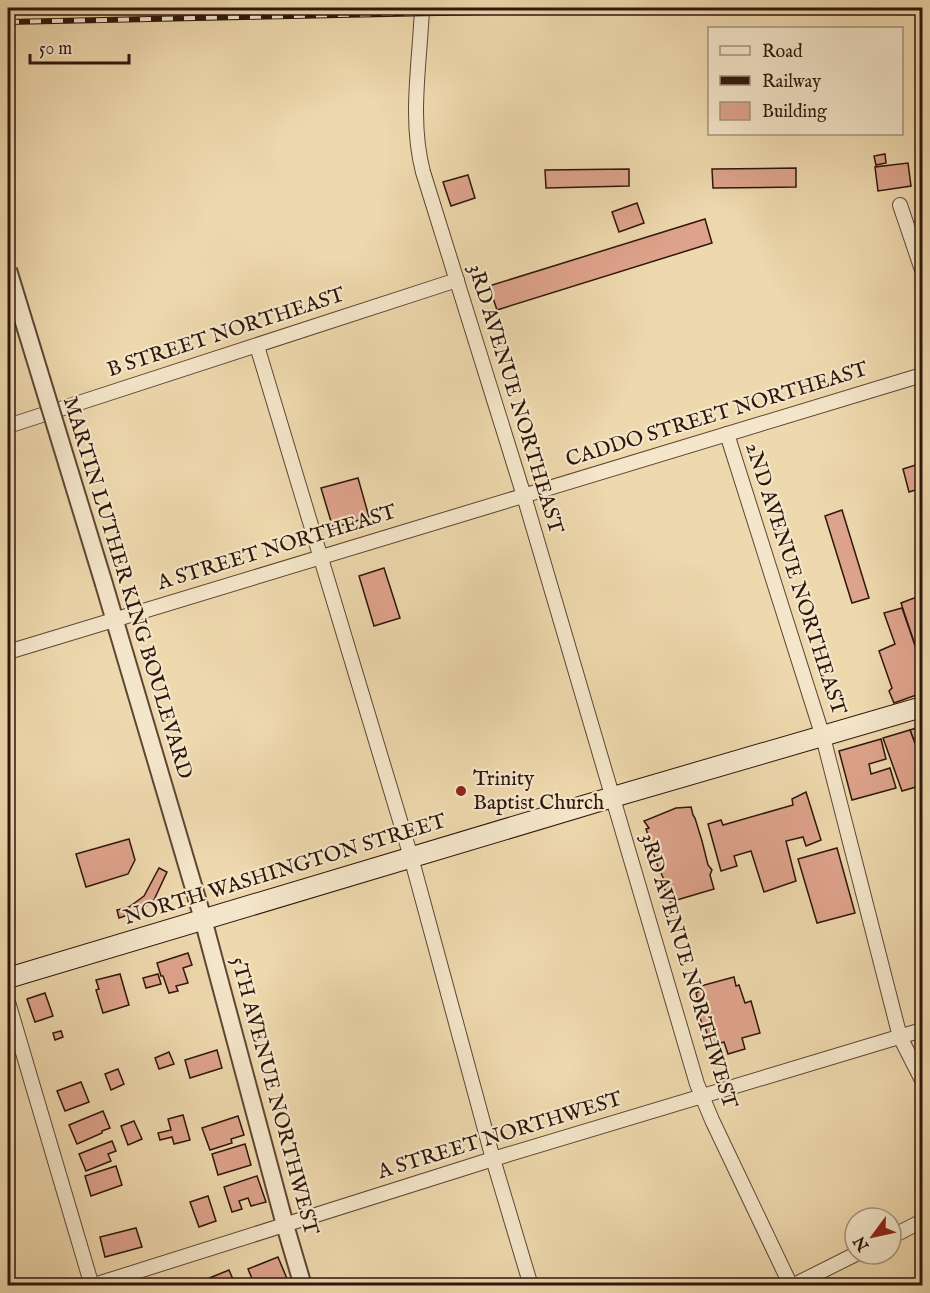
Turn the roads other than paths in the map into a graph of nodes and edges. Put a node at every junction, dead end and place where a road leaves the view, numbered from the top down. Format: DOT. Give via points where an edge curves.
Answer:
graph roads {
  1 [pos="422,8"];
  2 [pos="900,205"];
  3 [pos="8,270"];
  4 [pos="922,270"];
  5 [pos="457,280"];
  6 [pos="257,345"];
  7 [pos="922,375"];
  8 [pos="8,426"];
  9 [pos="727,434"];
  10 [pos="524,496"];
  11 [pos="321,557"];
  12 [pos="115,619"];
  13 [pos="8,652"];
  14 [pos="922,707"];
  15 [pos="823,737"];
  16 [pos="613,797"];
  17 [pos="411,857"];
  18 [pos="203,919"];
  19 [pos="8,978"];
  20 [pos="8,1002"];
  21 [pos="922,1030"];
  22 [pos="900,1036"];
  23 [pos="922,1080"];
  24 [pos="702,1096"];
  25 [pos="493,1160"];
  26 [pos="922,1221"];
  27 [pos="285,1225"];
  28 [pos="903,1231"];
  29 [pos="843,1260"];
  30 [pos="92,1285"];
  31 [pos="303,1286"];
  32 [pos="531,1286"];
  33 [pos="792,1286"];
  1 -- 5 [label="street, 3RD AVENUE NORTHEAST" via="416,96 418,150"];
  2 -- 4 [label="street"];
  3 -- 12 [label="street, MARTIN LUTHER KING BOULEVARD, bridge"];
  5 -- 6 [label="street, B STREET NORTHEAST"];
  5 -- 10 [label="street, 3RD AVENUE NORTHEAST"];
  6 -- 8 [label="street, B STREET NORTHEAST"];
  6 -- 11 [label="street"];
  7 -- 9 [label="street, CADDO STREET NORTHEAST"];
  9 -- 10 [label="street, CADDO STREET NORTHEAST"];
  9 -- 15 [label="street, 2ND AVENUE NORTHEAST"];
  10 -- 11 [label="street, A STREET NORTHEAST"];
  10 -- 16 [label="street, 3RD AVENUE NORTHEAST"];
  11 -- 12 [label="street, A STREET NORTHEAST"];
  11 -- 17 [label="street"];
  12 -- 13 [label="street, A STREET NORTHEAST"];
  12 -- 18 [label="street, MARTIN LUTHER KING BOULEVARD"];
  14 -- 15 [label="main road, NORTH WASHINGTON STREET"];
  15 -- 16 [label="main road, NORTH WASHINGTON STREET"];
  15 -- 22 [label="street, 2ND AVENUE NORTHEAST"];
  16 -- 17 [label="main road, NORTH WASHINGTON STREET"];
  16 -- 24 [label="street, 3RD AVENUE NORTHWEST"];
  17 -- 18 [label="main road, NORTH WASHINGTON STREET"];
  17 -- 25 [label="street"];
  18 -- 19 [label="main road, NORTH WASHINGTON STREET"];
  18 -- 27 [label="street, 5TH AVENUE NORTHWEST"];
  20 -- 30 [label="street"];
  21 -- 22 [label="street, A STREET NORTHWEST"];
  22 -- 23 [label="street, 2ND AVENUE NORTHEAST"];
  22 -- 24 [label="street, A STREET NORTHWEST"];
  24 -- 25 [label="street, A STREET NORTHWEST"];
  24 -- 33 [label="street, 3RD AVENUE NORTHWEST"];
  25 -- 27 [label="street, A STREET NORTHWEST"];
  25 -- 32 [label="street"];
  26 -- 28 [label="street"];
  27 -- 30 [label="street, A STREET NORTHWEST"];
  27 -- 31 [label="street, 5TH AVENUE NORTHWEST"];
  29 -- 33 [label="street"];
}
